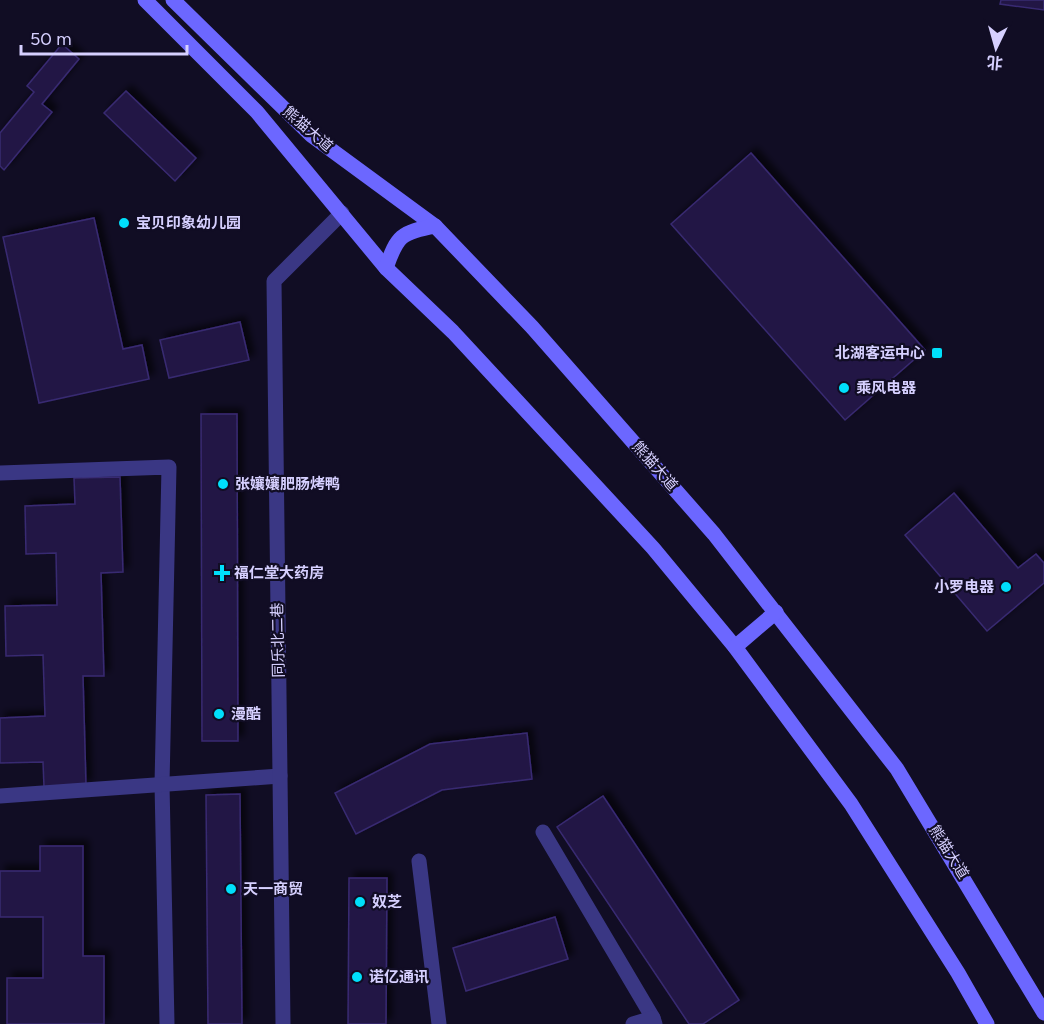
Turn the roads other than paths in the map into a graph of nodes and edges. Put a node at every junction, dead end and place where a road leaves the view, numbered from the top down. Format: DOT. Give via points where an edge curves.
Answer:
graph roads {
  1 [pos="145,0"];
  2 [pos="173,0"];
  3 [pos="342,213"];
  4 [pos="435,226"];
  5 [pos="386,268"];
  6 [pos="0,473"];
  7 [pos="776,612"];
  8 [pos="735,646"];
  9 [pos="280,776"];
  10 [pos="162,784"];
  11 [pos="0,796"];
  12 [pos="543,832"];
  13 [pos="419,861"];
  14 [pos="1044,1012"];
  15 [pos="654,1021"];
  16 [pos="167,1024"];
  17 [pos="283,1024"];
  18 [pos="439,1024"];
  19 [pos="633,1024"];
  20 [pos="987,1024"];
  1 -- 3 [label="main road, 熊猫大道" via="257,112"];
  2 -- 4 [label="main road, 熊猫大道" via="311,135"];
  3 -- 5 [label="main road, 熊猫大道"];
  3 -- 9 [label="street, 同乐北二巷" via="274,280"];
  4 -- 5 [label="main road" via="410,231 395,242"];
  4 -- 7 [label="main road, 熊猫大道" via="547,344 714,534"];
  5 -- 8 [label="main road, 熊猫大道" via="453,332 653,548"];
  6 -- 10 [label="street" via="169,467"];
  7 -- 8 [label="main road"];
  7 -- 14 [label="main road, 熊猫大道" via="897,769"];
  8 -- 20 [label="main road, 熊猫大道" via="851,804"];
  9 -- 10 [label="street"];
  9 -- 17 [label="street, 同乐北二巷"];
  10 -- 11 [label="street"];
  10 -- 16 [label="street"];
  12 -- 15 [label="street"];
  13 -- 18 [label="street"];
  15 -- 19 [label="street"];
}
